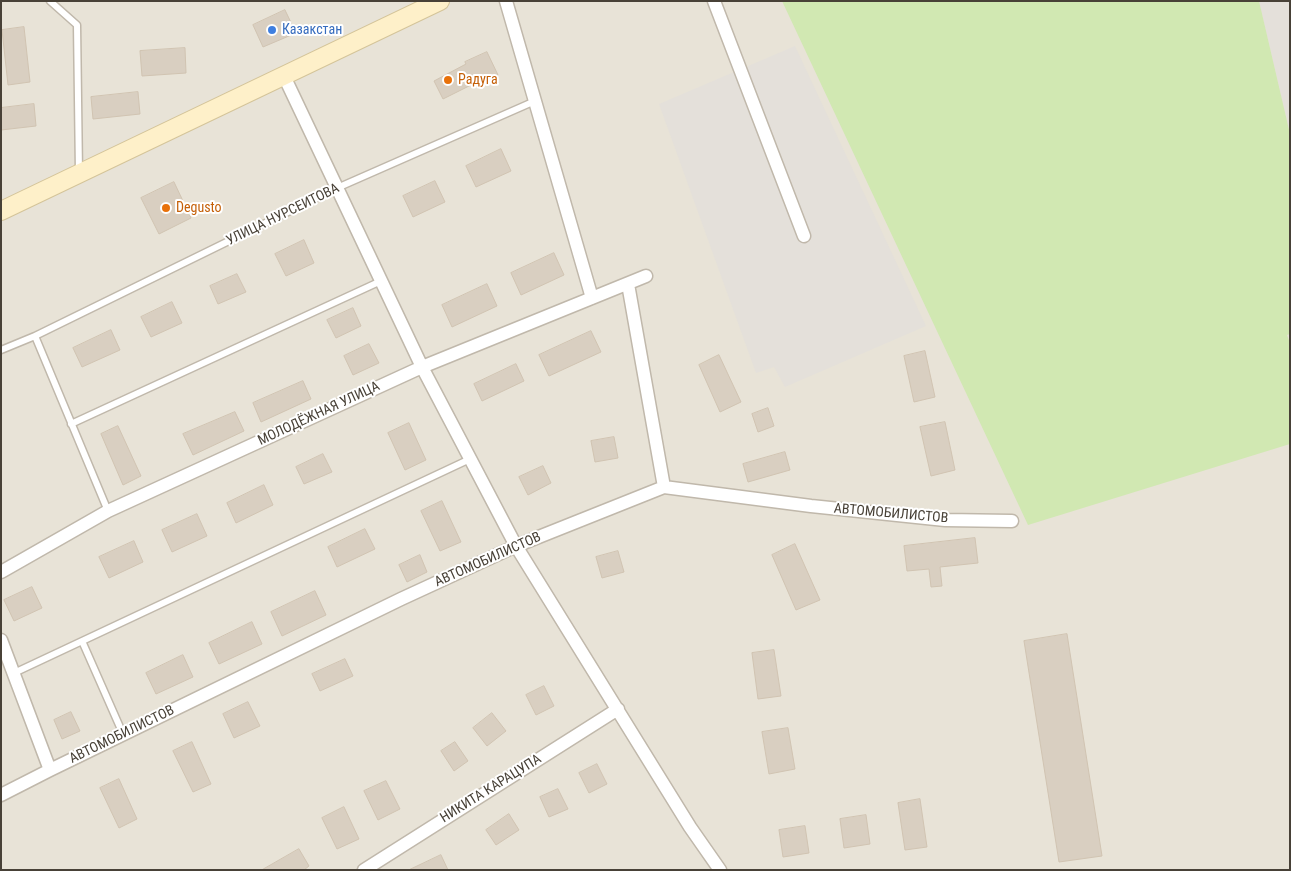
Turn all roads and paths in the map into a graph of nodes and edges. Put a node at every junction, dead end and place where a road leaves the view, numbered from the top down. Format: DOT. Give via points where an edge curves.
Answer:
graph roads {
  1 [pos="50,1"];
  2 [pos="440,1"];
  3 [pos="506,1"];
  4 [pos="714,1"];
  5 [pos="284,76"];
  6 [pos="535,101"];
  7 [pos="79,174"];
  8 [pos="337,188"];
  9 [pos="1,211"];
  10 [pos="804,236"];
  11 [pos="646,276"];
  12 [pos="381,281"];
  13 [pos="628,284"];
  14 [pos="592,298"];
  15 [pos="34,336"];
  16 [pos="1,350"];
  17 [pos="422,367"];
  18 [pos="71,424"];
  19 [pos="470,458"];
  20 [pos="664,487"];
  21 [pos="108,511"];
  22 [pos="1012,521"];
  23 [pos="516,546"];
  24 [pos="1,572"];
  25 [pos="1,640"];
  26 [pos="82,641"];
  27 [pos="14,673"];
  28 [pos="618,709"];
  29 [pos="123,734"];
  30 [pos="50,770"];
  31 [pos="1,796"];
  32 [pos="364,870"];
  33 [pos="720,870"];
  1 -- 7 [label="lane" via="76,25"];
  2 -- 5 [label="main road"];
  3 -- 6 [label="street"];
  4 -- 10 [label="street"];
  5 -- 7 [label="main road"];
  5 -- 8 [label="street"];
  6 -- 8 [label="lane, УЛИЦА НУРСЕИТОВА"];
  6 -- 14 [label="street"];
  7 -- 9 [label="main road"];
  8 -- 12 [label="street"];
  8 -- 15 [label="lane, УЛИЦА НУРСЕИТОВА"];
  11 -- 13 [label="street, МОЛОДЁЖНАЯ УЛИЦА"];
  12 -- 17 [label="street"];
  12 -- 18 [label="lane"];
  13 -- 14 [label="street, МОЛОДЁЖНАЯ УЛИЦА"];
  13 -- 20 [label="street"];
  14 -- 17 [label="street, МОЛОДЁЖНАЯ УЛИЦА"];
  15 -- 16 [label="lane, УЛИЦА НУРСЕИТОВА"];
  15 -- 18 [label="lane"];
  17 -- 19 [label="street"];
  17 -- 21 [label="street, МОЛОДЁЖНАЯ УЛИЦА"];
  18 -- 21 [label="lane"];
  19 -- 23 [label="street"];
  19 -- 26 [label="lane"];
  20 -- 22 [label="street, АВТОМОБИЛИСТОВ" via="945,520"];
  20 -- 23 [label="street, АВТОМОБИЛИСТОВ"];
  21 -- 24 [label="street, МОЛОДЁЖНАЯ УЛИЦА"];
  23 -- 28 [label="street"];
  23 -- 29 [label="street, АВТОМОБИЛИСТОВ"];
  25 -- 27 [label="street"];
  26 -- 27 [label="lane"];
  26 -- 29 [label="lane"];
  27 -- 30 [label="street"];
  28 -- 32 [label="street, НИКИТА КАРАЦУПА"];
  28 -- 33 [label="street"];
  29 -- 30 [label="street, АВТОМОБИЛИСТОВ"];
  30 -- 31 [label="street, АВТОМОБИЛИСТОВ"];
}
